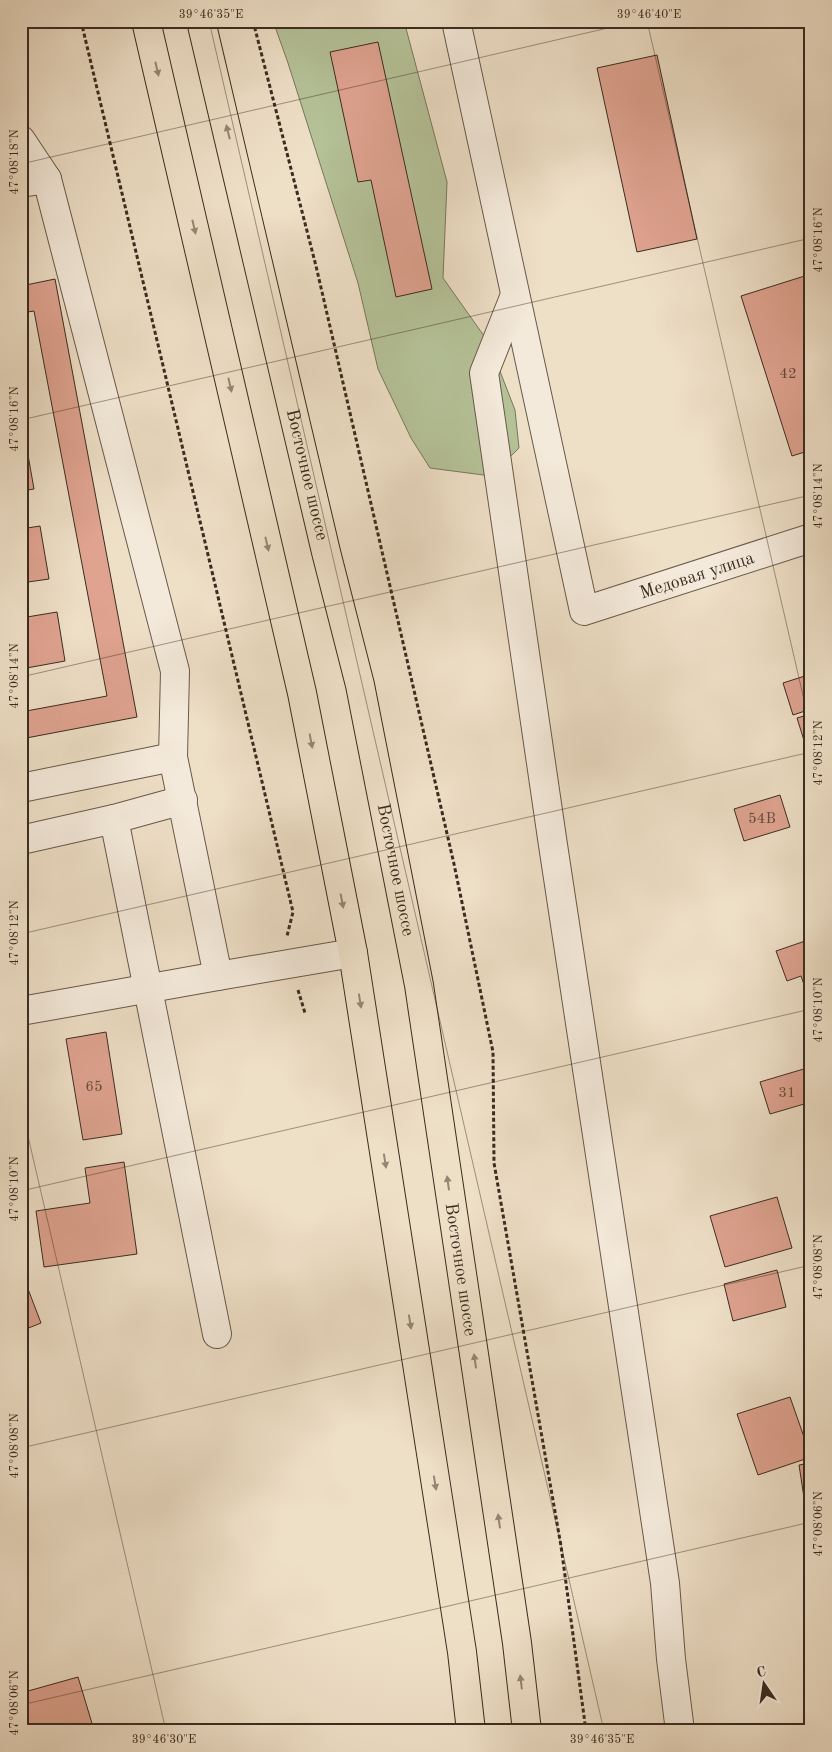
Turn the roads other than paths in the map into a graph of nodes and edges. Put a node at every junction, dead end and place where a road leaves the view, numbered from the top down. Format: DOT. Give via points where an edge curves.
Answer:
graph roads {
  1 [pos="146,21"];
  2 [pos="201,21"];
  3 [pos="456,21"];
  4 [pos="21,140"];
  5 [pos="34,180"];
  6 [pos="516,295"];
  7 [pos="811,538"];
  8 [pos="173,757"];
  9 [pos="21,788"];
  10 [pos="183,800"];
  11 [pos="114,819"];
  12 [pos="21,840"];
  13 [pos="352,953"];
  14 [pos="218,976"];
  15 [pos="148,989"];
  16 [pos="21,1011"];
  17 [pos="218,1334"];
  18 [pos="471,1731"];
  19 [pos="527,1731"];
  20 [pos="680,1731"];
  1 -- 13 [label="highway, one-way" via="302,693"];
  19 -- 2 [label="highway, Восточное шоссе, one-way" via="517,1643 419,985 360,685"];
  3 -- 6 [label="street"];
  4 -- 5 [label="street"];
  5 -- 8 [label="street" via="175,670"];
  6 -- 7 [label="street, Медовая улица" via="584,611"];
  6 -- 20 [label="street" via="484,373 666,1583"];
  8 -- 9 [label="street"];
  8 -- 10 [label="street"];
  10 -- 11 [label="street"];
  10 -- 14 [label="street"];
  11 -- 12 [label="street"];
  11 -- 15 [label="street"];
  13 -- 14 [label="street"];
  13 -- 18 [label="highway, one-way" via="459,1632"];
  14 -- 15 [label="street"];
  15 -- 16 [label="street"];
  15 -- 17 [label="street"];
}
